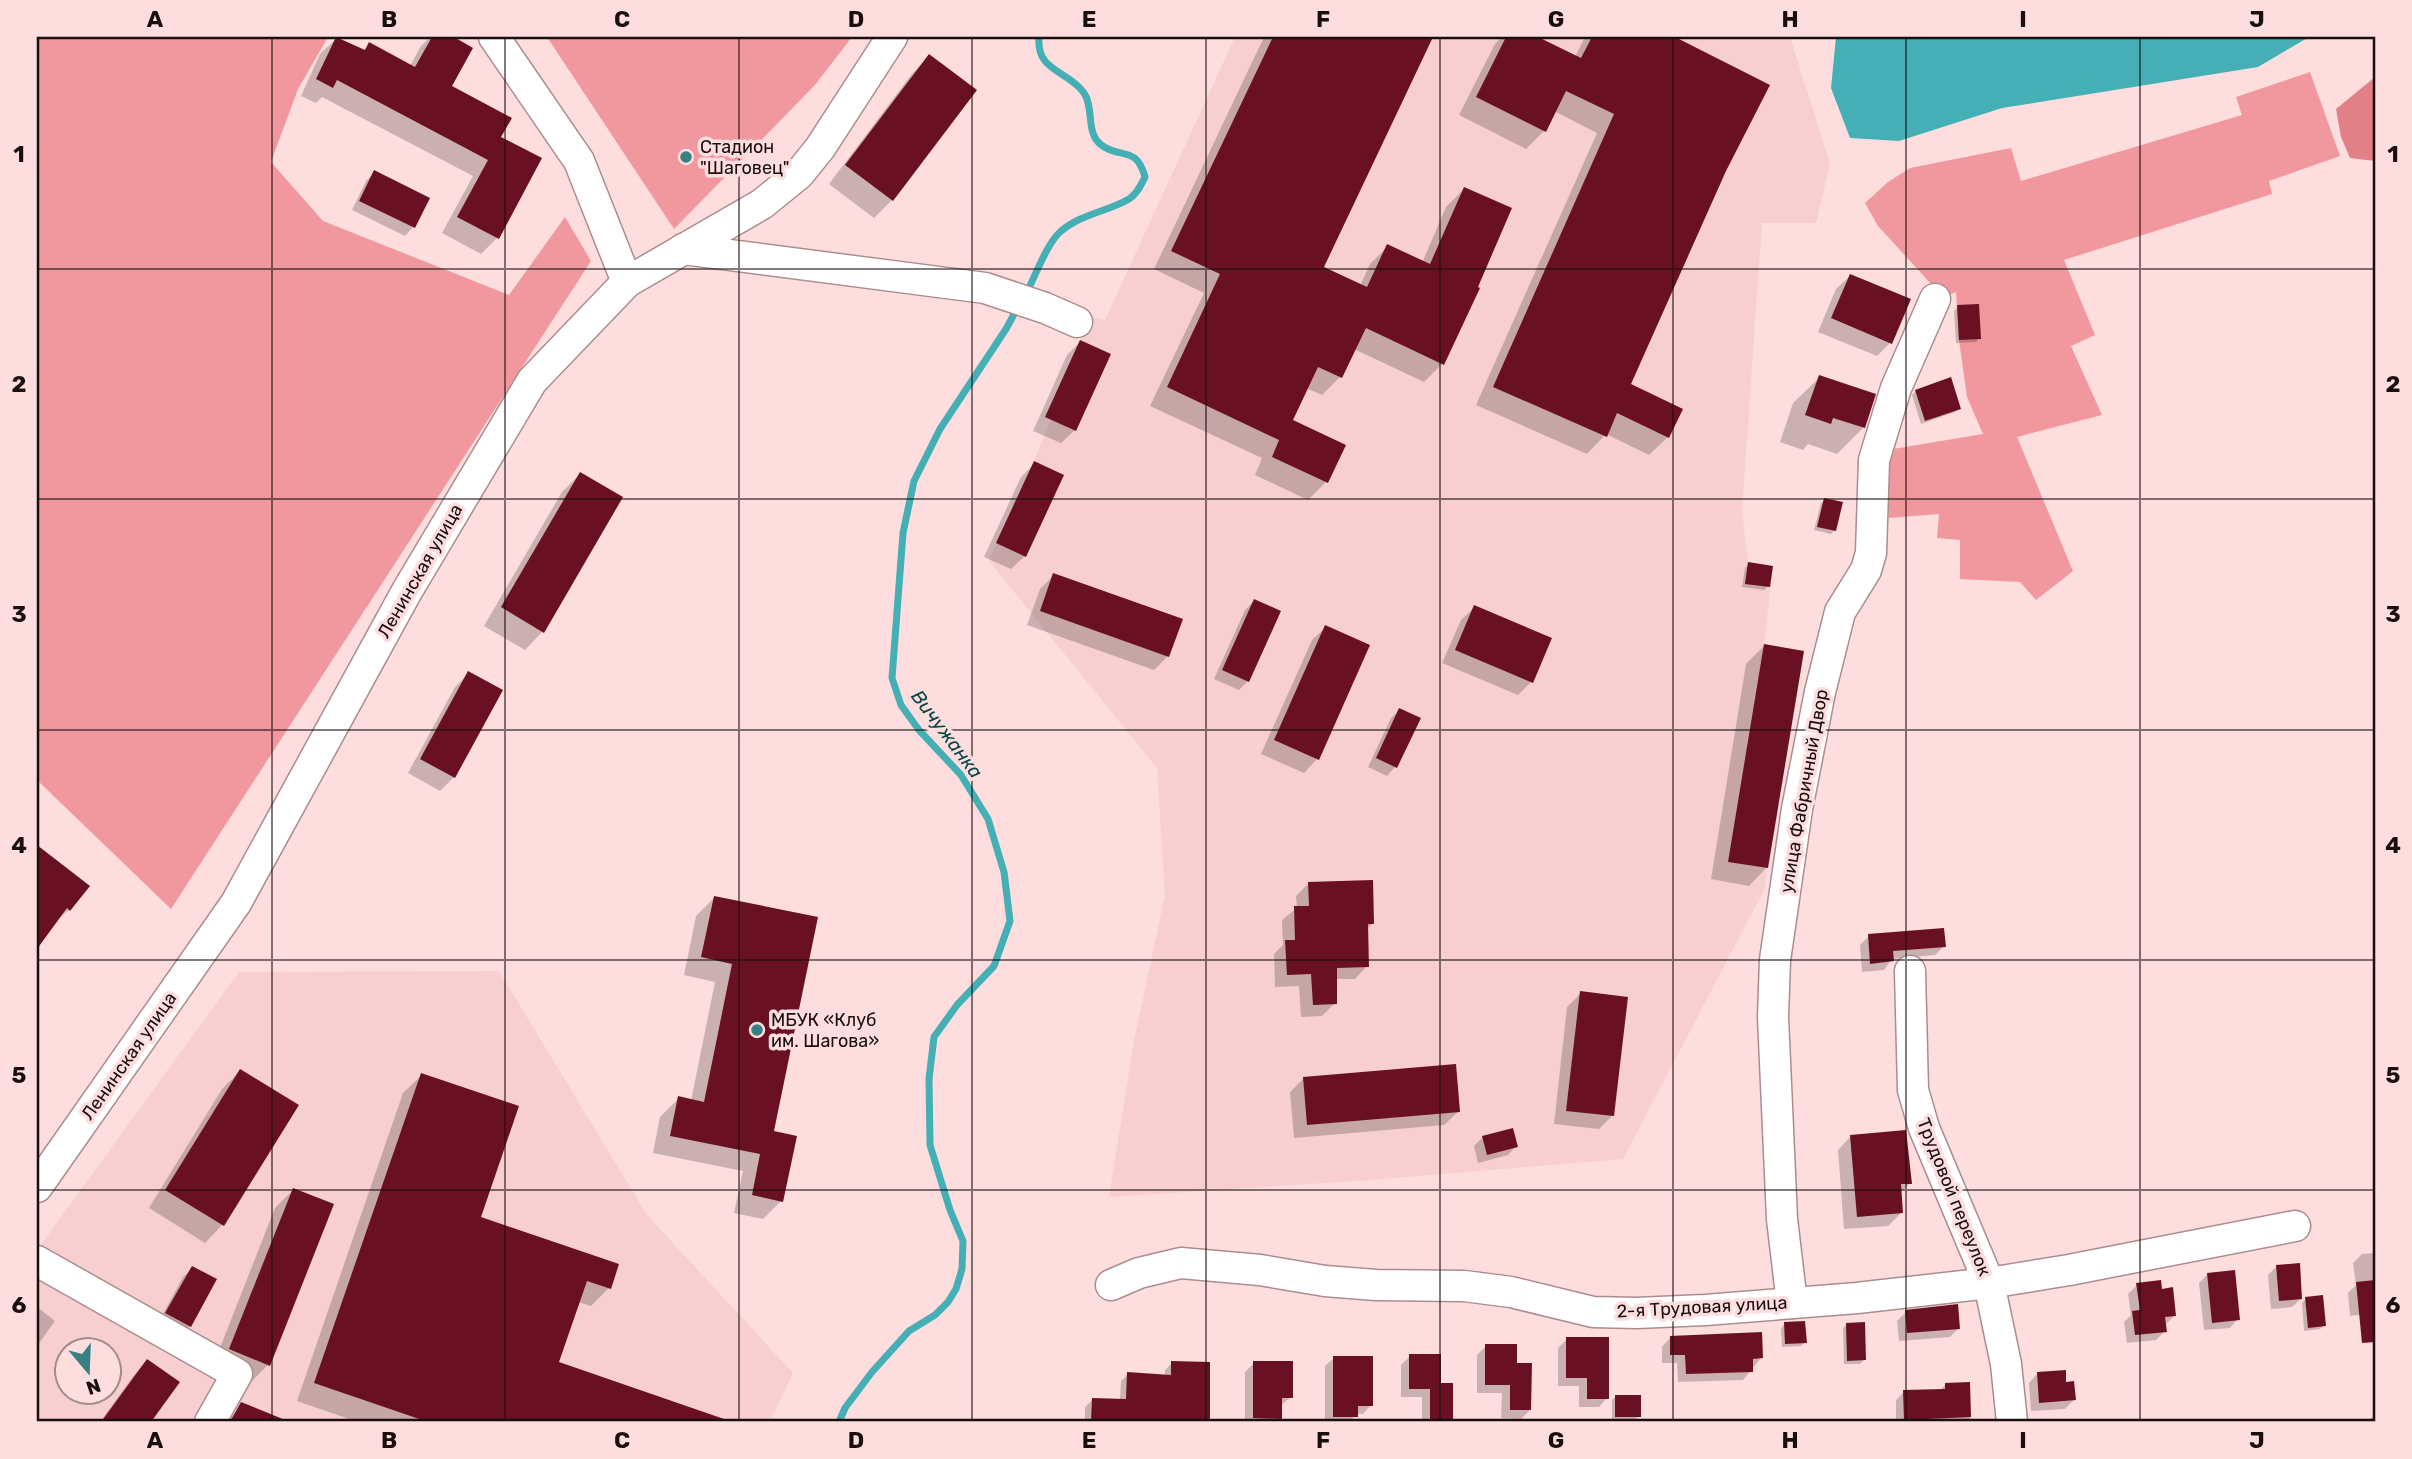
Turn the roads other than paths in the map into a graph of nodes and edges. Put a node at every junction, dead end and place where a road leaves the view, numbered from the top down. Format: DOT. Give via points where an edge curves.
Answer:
graph roads {
  1 [pos="494,37"];
  2 [pos="892,37"];
  3 [pos="683,249"];
  4 [pos="627,282"];
  5 [pos="1935,299"];
  6 [pos="1077,322"];
  7 [pos="1910,971"];
  8 [pos="37,1187"];
  9 [pos="2295,1226"];
  10 [pos="37,1261"];
  11 [pos="1989,1283"];
  12 [pos="1111,1285"];
  13 [pos="1792,1303"];
  14 [pos="210,1422"];
  15 [pos="2012,1422"];
  1 -- 4 [label="street" via="579,162"];
  2 -- 3 [label="street, Ленинская улица" via="799,174 762,204"];
  3 -- 4 [label="street, Ленинская улица"];
  3 -- 6 [label="street" via="985,288"];
  4 -- 8 [label="street, Ленинская улица" via="532,381 407,591 236,903"];
  5 -- 13 [label="street, улица Фабричный Двор" via="1896,388 1874,460 1871,553 1840,612 1820,692 1775,960 1773,1017 1782,1219"];
  7 -- 11 [label="street, Трудовой переулок" via="1913,1090 1924,1128"];
  9 -- 11 [label="street, 2-я Трудовая улица"];
  10 -- 14 [label="street" via="237,1374"];
  11 -- 13 [label="street, 2-я Трудовая улица"];
  11 -- 15 [label="street, Трудовой переулок" via="2006,1364"];
  12 -- 13 [label="street, 2-я Трудовая улица" via="1181,1263 1325,1281 1464,1286 1593,1312"];
}
